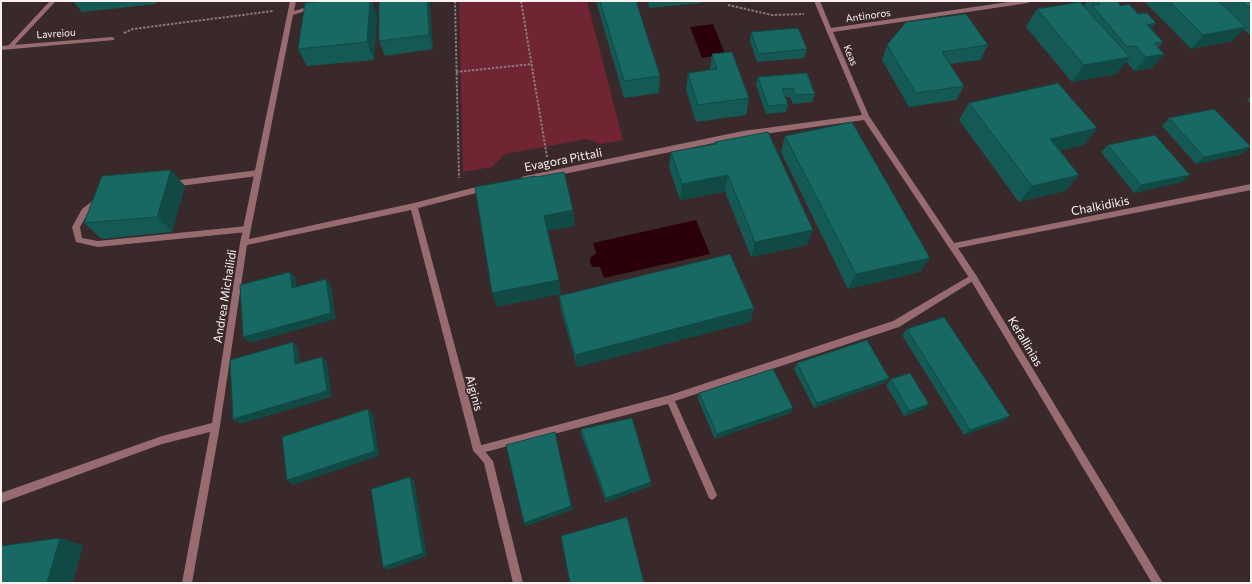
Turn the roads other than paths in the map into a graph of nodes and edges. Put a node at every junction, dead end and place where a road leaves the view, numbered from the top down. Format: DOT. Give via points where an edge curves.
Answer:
graph roads {
  1 [pos="52,1"];
  2 [pos="293,1"];
  3 [pos="817,1"];
  4 [pos="1028,1"];
  5 [pos="319,6"];
  6 [pos="291,14"];
  7 [pos="830,30"];
  8 [pos="112,39"];
  9 [pos="10,47"];
  10 [pos="1,48"];
  11 [pos="866,117"];
  12 [pos="258,173"];
  13 [pos="516,180"];
  14 [pos="495,185"];
  15 [pos="160,186"];
  16 [pos="1251,187"];
  17 [pos="106,193"];
  18 [pos="414,206"];
  19 [pos="247,228"];
  20 [pos="244,243"];
  21 [pos="953,246"];
  22 [pos="973,277"];
  23 [pos="670,399"];
  24 [pos="216,426"];
  25 [pos="478,450"];
  26 [pos="712,495"];
  27 [pos="1,498"];
  28 [pos="187,583"];
  29 [pos="518,583"];
  30 [pos="1158,583"];
  1 -- 9 [label="street"];
  2 -- 6 [label="street, Andrea Michailidi"];
  3 -- 7 [label="street, Keas"];
  4 -- 7 [label="street, Antinoros"];
  5 -- 6 [label="street"];
  6 -- 12 [label="street, Andrea Michailidi"];
  7 -- 11 [label="street, Keas"];
  8 -- 9 [label="street, Lavreiou"];
  9 -- 10 [label="street, Lavreiou"];
  11 -- 13 [label="street, Evagora Pittali" via="743,134"];
  11 -- 21 [label="street, Kefallinias"];
  12 -- 15 [label="street"];
  12 -- 19 [label="street, Andrea Michailidi"];
  14 -- 18 [label="street"];
  16 -- 21 [label="street, Chalkidikis"];
  17 -- 19 [label="street" via="85,211 76,227 79,240 98,244"];
  18 -- 20 [label="street"];
  18 -- 25 [label="street, Aiginis"];
  19 -- 20 [label="street, Andrea Michailidi"];
  20 -- 24 [label="street, Andrea Michailidi"];
  21 -- 22 [label="street, Kefallinias"];
  22 -- 23 [label="street" via="896,324"];
  22 -- 30 [label="street, Kefallinias"];
  23 -- 25 [label="street"];
  23 -- 26 [label="street"];
  24 -- 27 [label="street" via="162,440"];
  24 -- 28 [label="street, Andrea Michailidi"];
  25 -- 29 [label="street, Aiginis" via="488,461"];
}
